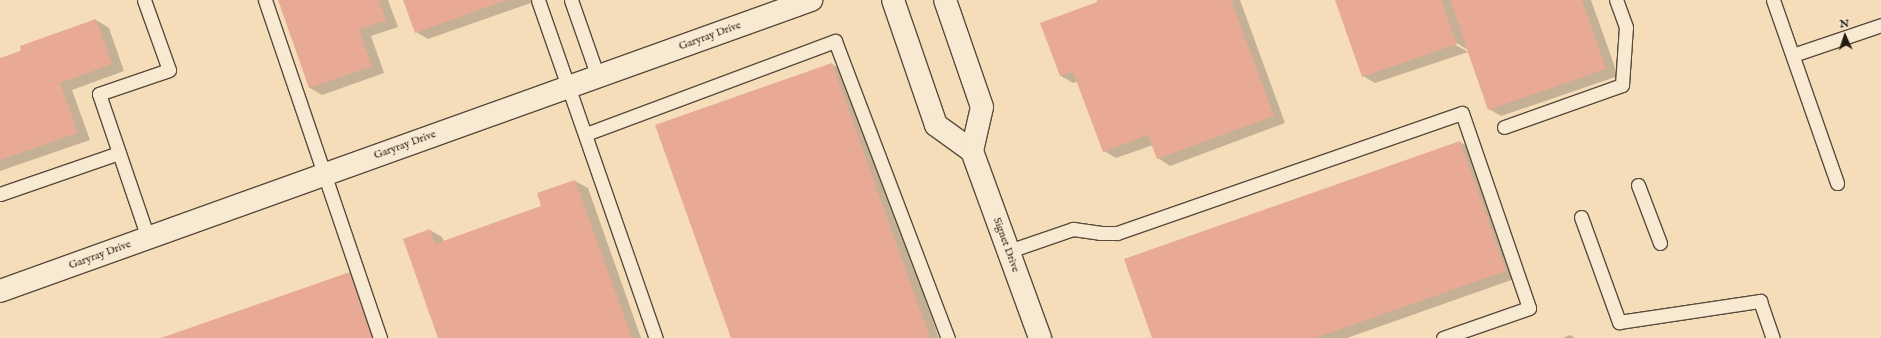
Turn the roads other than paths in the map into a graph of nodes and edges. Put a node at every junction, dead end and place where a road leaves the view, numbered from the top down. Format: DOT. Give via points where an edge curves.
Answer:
graph roads {
  1 [pos="144,0"];
  2 [pos="265,0"];
  3 [pos="538,0"];
  4 [pos="571,0"];
  5 [pos="811,0"];
  6 [pos="893,0"];
  7 [pos="945,0"];
  8 [pos="1616,0"];
  9 [pos="1773,0"];
  10 [pos="786,4"];
  11 [pos="1881,25"];
  12 [pos="1793,55"];
  13 [pos="598,77"];
  14 [pos="569,87"];
  15 [pos="1504,127"];
  16 [pos="586,134"];
  17 [pos="972,151"];
  18 [pos="119,153"];
  19 [pos="323,175"];
  20 [pos="1837,183"];
  21 [pos="1638,185"];
  22 [pos="0,194"];
  23 [pos="1581,217"];
  24 [pos="148,238"];
  25 [pos="1660,243"];
  26 [pos="1009,251"];
  27 [pos="0,291"];
  28 [pos="380,338"];
  29 [pos="656,338"];
  30 [pos="948,338"];
  31 [pos="1040,338"];
  32 [pos="1443,338"];
  33 [pos="1773,338"];
  1 -- 18 [label="lane" via="169,70 99,94"];
  2 -- 19 [label="lane"];
  3 -- 14 [label="lane"];
  4 -- 13 [label="lane"];
  5 -- 10 [label="street, Garyray Drive"];
  6 -- 17 [label="street" via="936,125"];
  7 -- 17 [label="street" via="982,107"];
  8 -- 15 [label="lane" via="1626,27 1622,85"];
  9 -- 12 [label="lane"];
  10 -- 13 [label="street, Garyray Drive"];
  11 -- 12 [label="lane"];
  12 -- 20 [label="lane"];
  13 -- 14 [label="street, Garyray Drive"];
  14 -- 16 [label="lane"];
  14 -- 19 [label="street, Garyray Drive"];
  16 -- 29 [label="lane"];
  16 -- 30 [label="lane" via="835,41"];
  17 -- 26 [label="street, Signet Drive"];
  18 -- 22 [label="lane"];
  18 -- 24 [label="lane"];
  19 -- 24 [label="street, Garyray Drive"];
  19 -- 28 [label="lane"];
  21 -- 25 [label="lane"];
  23 -- 33 [label="lane" via="1619,322 1760,301"];
  24 -- 27 [label="street, Garyray Drive"];
  26 -- 31 [label="street, Signet Drive"];
  26 -- 32 [label="lane" via="1073,229 1100,234 1117,233 1462,113 1529,308"];
}
